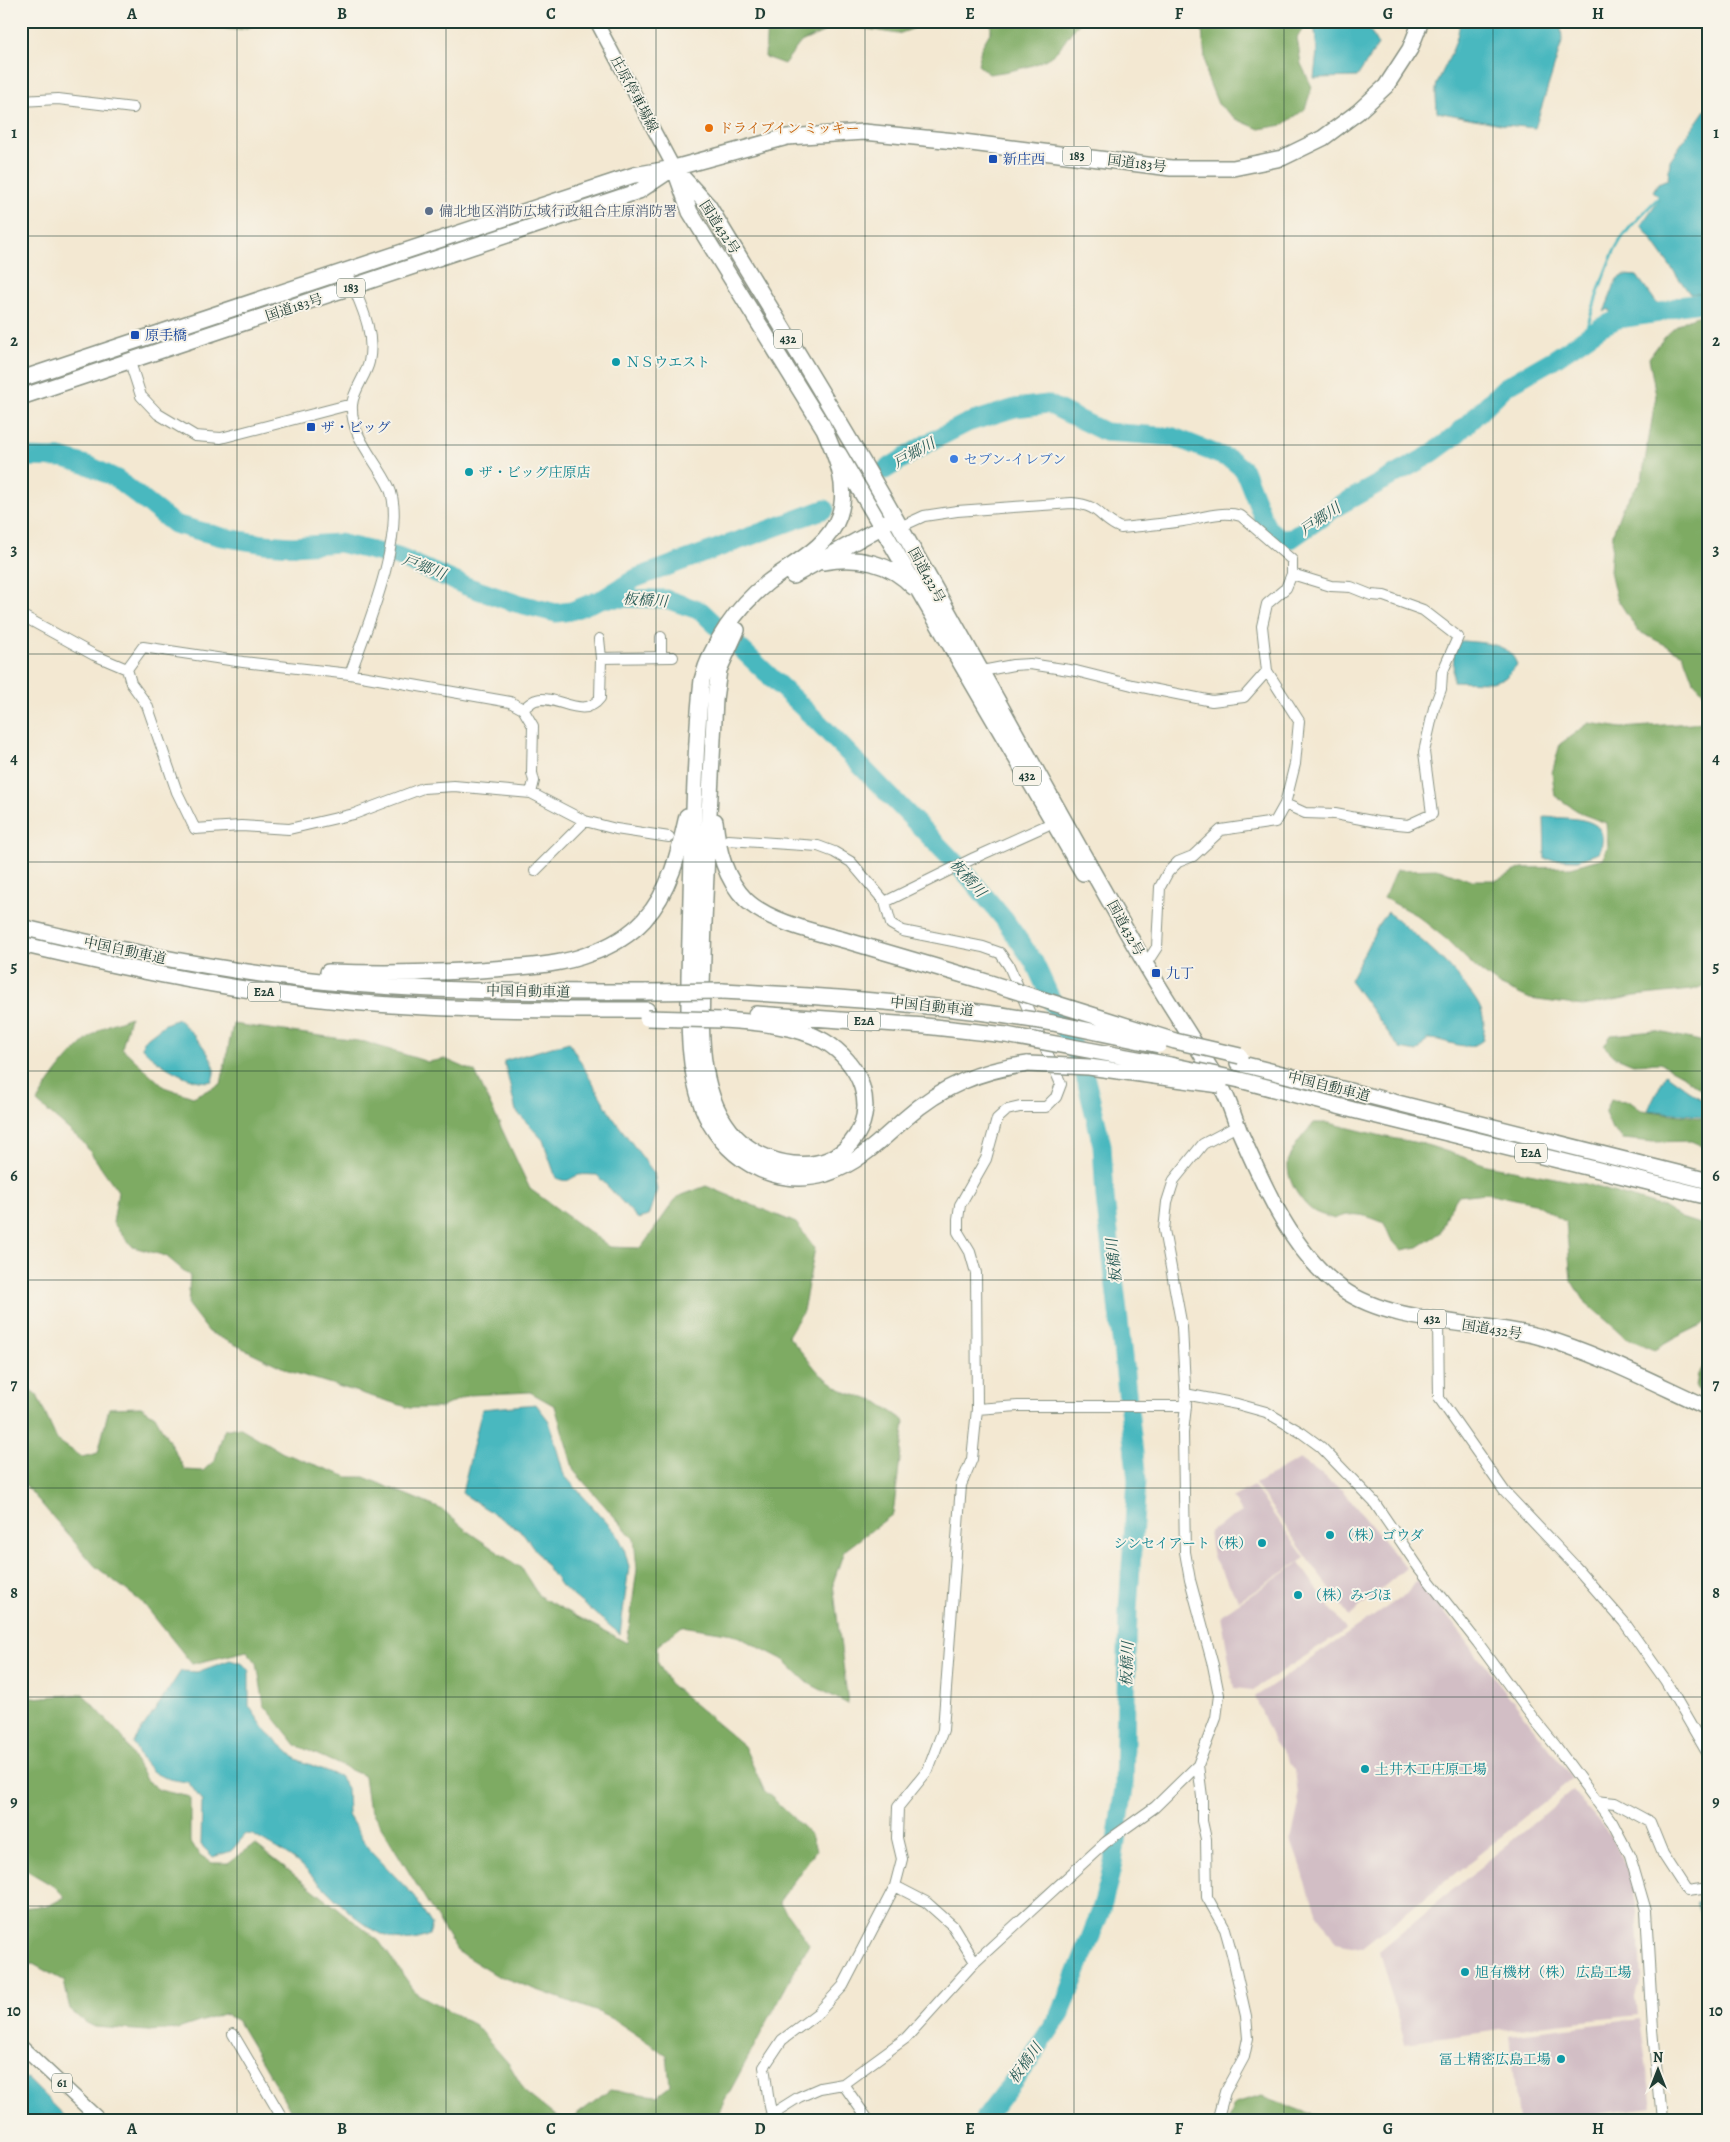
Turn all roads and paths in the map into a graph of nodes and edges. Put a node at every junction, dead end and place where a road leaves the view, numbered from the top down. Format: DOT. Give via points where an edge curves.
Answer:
graph roads {
  1 [pos="596,21"];
  2 [pos="1421,21"];
  3 [pos="21,101"];
  4 [pos="133,108"];
  5 [pos="674,168"];
  6 [pos="347,271"];
  7 [pos="353,288"];
  8 [pos="130,362"];
  9 [pos="21,379"];
  10 [pos="21,397"];
  11 [pos="352,404"];
  12 [pos="822,424"];
  13 [pos="889,522"];
  14 [pos="804,563"];
  15 [pos="1292,574"];
  16 [pos="923,597"];
  17 [pos="21,615"];
  18 [pos="661,637"];
  19 [pos="599,639"];
  20 [pos="661,657"];
  21 [pos="672,657"];
  22 [pos="601,658"];
  23 [pos="127,669"];
  24 [pos="982,671"];
  25 [pos="1267,671"];
  26 [pos="350,674"];
  27 [pos="523,709"];
  28 [pos="703,781"];
  29 [pos="532,793"];
  30 [pos="1285,804"];
  31 [pos="585,821"];
  32 [pos="1054,822"];
  33 [pos="669,837"];
  34 [pos="728,840"];
  35 [pos="535,871"];
  36 [pos="885,902"];
  37 [pos="21,927"];
  38 [pos="21,944"];
  39 [pos="1146,964"];
  40 [pos="227,970"];
  41 [pos="722,1016"];
  42 [pos="1239,1060"];
  43 [pos="1240,1084"];
  44 [pos="1237,1126"];
  45 [pos="1709,1181"];
  46 [pos="1709,1196"];
  47 [pos="1438,1320"];
  48 [pos="1184,1394"];
  49 [pos="1186,1406"];
  50 [pos="1709,1408"];
  51 [pos="977,1409"];
  52 [pos="1709,1756"];
  53 [pos="1198,1765"];
  54 [pos="1596,1801"];
  55 [pos="895,1886"];
  56 [pos="1709,1888"];
  57 [pos="975,1962"];
  58 [pos="233,2034"];
  59 [pos="21,2046"];
  60 [pos="843,2084"];
  61 [pos="769,2118"];
  62 [pos="101,2121"];
  63 [pos="284,2121"];
  64 [pos="869,2121"];
  65 [pos="1217,2121"];
  66 [pos="1662,2121"];
  1 -- 5 [label="main road, 庄原停車場線"];
  2 -- 5 [label="highway, 国道183号 / 183" via="1410,49 1386,86 1358,112 1323,138 1282,158 1233,168 1171,168 864,132 787,137"];
  3 -- 4 [label="street" via="58,99"];
  5 -- 6 [label="highway, 国道183号 / 183" via="634,175"];
  5 -- 7 [label="highway, 国道183号 / 183" via="638,191"];
  5 -- 12 [label="highway, 国道432号 / 432" via="690,212"];
  5 -- 13 [label="highway, 国道432号 / 432" via="708,204"];
  6 -- 7 [label="street"];
  6 -- 9 [label="highway, 国道183号 / 183"];
  7 -- 8 [label="highway, 国道183号 / 183"];
  7 -- 11 [label="street" via="364,311 371,338 368,363"];
  8 -- 10 [label="highway, 国道183号 / 183"];
  8 -- 11 [label="street" via="141,396 158,414 195,436 221,438"];
  11 -- 26 [label="street" via="356,430 389,487 395,506 394,534"];
  12 -- 13 [label="highway, 国道432号 / 432"];
  12 -- 14 [label="highway" via="840,473 841,504 833,527"];
  13 -- 14 [label="highway" via="866,524"];
  13 -- 15 [label="street" via="956,511 1072,503 1086,504 1120,528 1235,514 1289,557 1293,564"];
  13 -- 16 [label="highway, 国道432号 / 432"];
  13 -- 24 [label="highway, 国道432号 / 432"];
  14 -- 16 [label="highway" via="863,560 876,563 899,575"];
  14 -- 28 [label="highway" via="767,583 740,609 714,664 702,680"];
  15 -- 25 [label="street" via="1286,588 1267,604 1262,626"];
  15 -- 30 [label="street" via="1384,596 1423,610 1458,637 1442,673 1441,689 1424,752 1432,814 1408,825 1305,813"];
  16 -- 32 [label="highway, 国道432号 / 432"];
  17 -- 23 [label="street"];
  18 -- 20 [label="street"];
  19 -- 22 [label="street"];
  20 -- 21 [label="street"];
  20 -- 22 [label="street"];
  22 -- 27 [label="street" via="600,698 596,703 579,707 535,700"];
  23 -- 26 [label="street" via="143,647"];
  23 -- 29 [label="street" via="131,683 147,705 177,792 195,828 289,828 354,814 423,788 454,786"];
  24 -- 25 [label="street" via="1030,664 1212,701 1244,697"];
  24 -- 39 [label="highway, 国道432号 / 432"];
  25 -- 30 [label="street" via="1299,721"];
  26 -- 27 [label="street" via="510,702"];
  27 -- 29 [label="street" via="533,726"];
  28 -- 40 [label="highway" via="668,881 656,905 629,933 588,955 527,966 397,974"];
  28 -- 41 [label="highway" via="702,1033 705,1067 716,1106 724,1122 744,1145 772,1160 789,1164 814,1162 838,1154 850,1144 864,1118 865,1101 862,1083 839,1052 824,1041 778,1026"];
  28 -- 42 [label="highway, bridge" via="728,875 747,901 777,918"];
  28 -- 43 [label="highway, bridge" via="690,907 689,1048 702,1107 711,1126 722,1142 753,1167 770,1174 807,1178 826,1174 861,1157 906,1117 951,1085 1001,1067 1028,1064 1089,1067"];
  29 -- 31 [label="street"];
  30 -- 39 [label="street" via="1275,822 1222,830 1193,856 1178,862 1168,872 1160,887 1157,947"];
  31 -- 33 [label="street"];
  31 -- 35 [label="street"];
  32 -- 36 [label="street"];
  32 -- 44 [label="highway, 国道432号 / 432" via="1135,966"];
  34 -- 36 [label="street" via="818,846 834,852 851,862"];
  36 -- 51 [label="street" via="891,924 903,931 1000,953 1009,966 1060,1084 1056,1097 1046,1107 1007,1110 997,1119 986,1159 960,1205 958,1232 970,1252 976,1273"];
  37 -- 40 [label="highway, 中国自動車道 / E2A" via="99,946"];
  38 -- 41 [label="highway, 中国自動車道 / E2A" via="166,976 304,997 388,1004"];
  39 -- 44 [label="highway, 国道432号 / 432" via="1226,1096"];
  40 -- 42 [label="highway, 中国自動車道 / E2A, bridge" via="394,988 722,992 853,998 1001,1014"];
  41 -- 43 [label="highway, 中国自動車道 / E2A, bridge" via="835,1018 1006,1035 1142,1060"];
  42 -- 45 [label="highway, 中国自動車道 / E2A"];
  43 -- 46 [label="highway, 中国自動車道 / E2A"];
  44 -- 47 [label="highway, 国道432号 / 432" via="1272,1201 1316,1265 1341,1288 1369,1304"];
  44 -- 48 [label="street" via="1203,1144 1174,1180 1167,1202 1164,1230 1182,1327"];
  47 -- 50 [label="highway, 国道432号 / 432" via="1495,1327 1543,1338 1592,1355"];
  47 -- 52 [label="street" via="1439,1398 1505,1492 1624,1622 1665,1680"];
  48 -- 49 [label="street"];
  48 -- 54 [label="street" via="1266,1412 1320,1446 1374,1502 1419,1568"];
  49 -- 51 [label="street"];
  49 -- 53 [label="street" via="1183,1433 1185,1552 1219,1695 1216,1718"];
  51 -- 55 [label="street" via="972,1459 961,1485 943,1730 928,1770 898,1807 897,1838 902,1859"];
  53 -- 57 [label="street" via="1155,1807 1106,1842"];
  53 -- 65 [label="street" via="1206,1838 1207,1897 1225,1929 1246,2016 1248,2038 1244,2057 1225,2092"];
  54 -- 56 [label="street" via="1615,1804 1650,1822 1663,1854 1687,1891"];
  54 -- 66 [label="street" via="1623,1840 1646,1911"];
  55 -- 57 [label="street" via="926,1902 953,1926"];
  55 -- 61 [label="street" via="843,1986 818,2013 782,2040 764,2067"];
  57 -- 60 [label="street" via="906,2038"];
  58 -- 63 [label="street"];
  59 -- 62 [label="main road, 61"];
  60 -- 61 [label="street" via="820,2088 799,2097"];
  60 -- 64 [label="street"];
}
